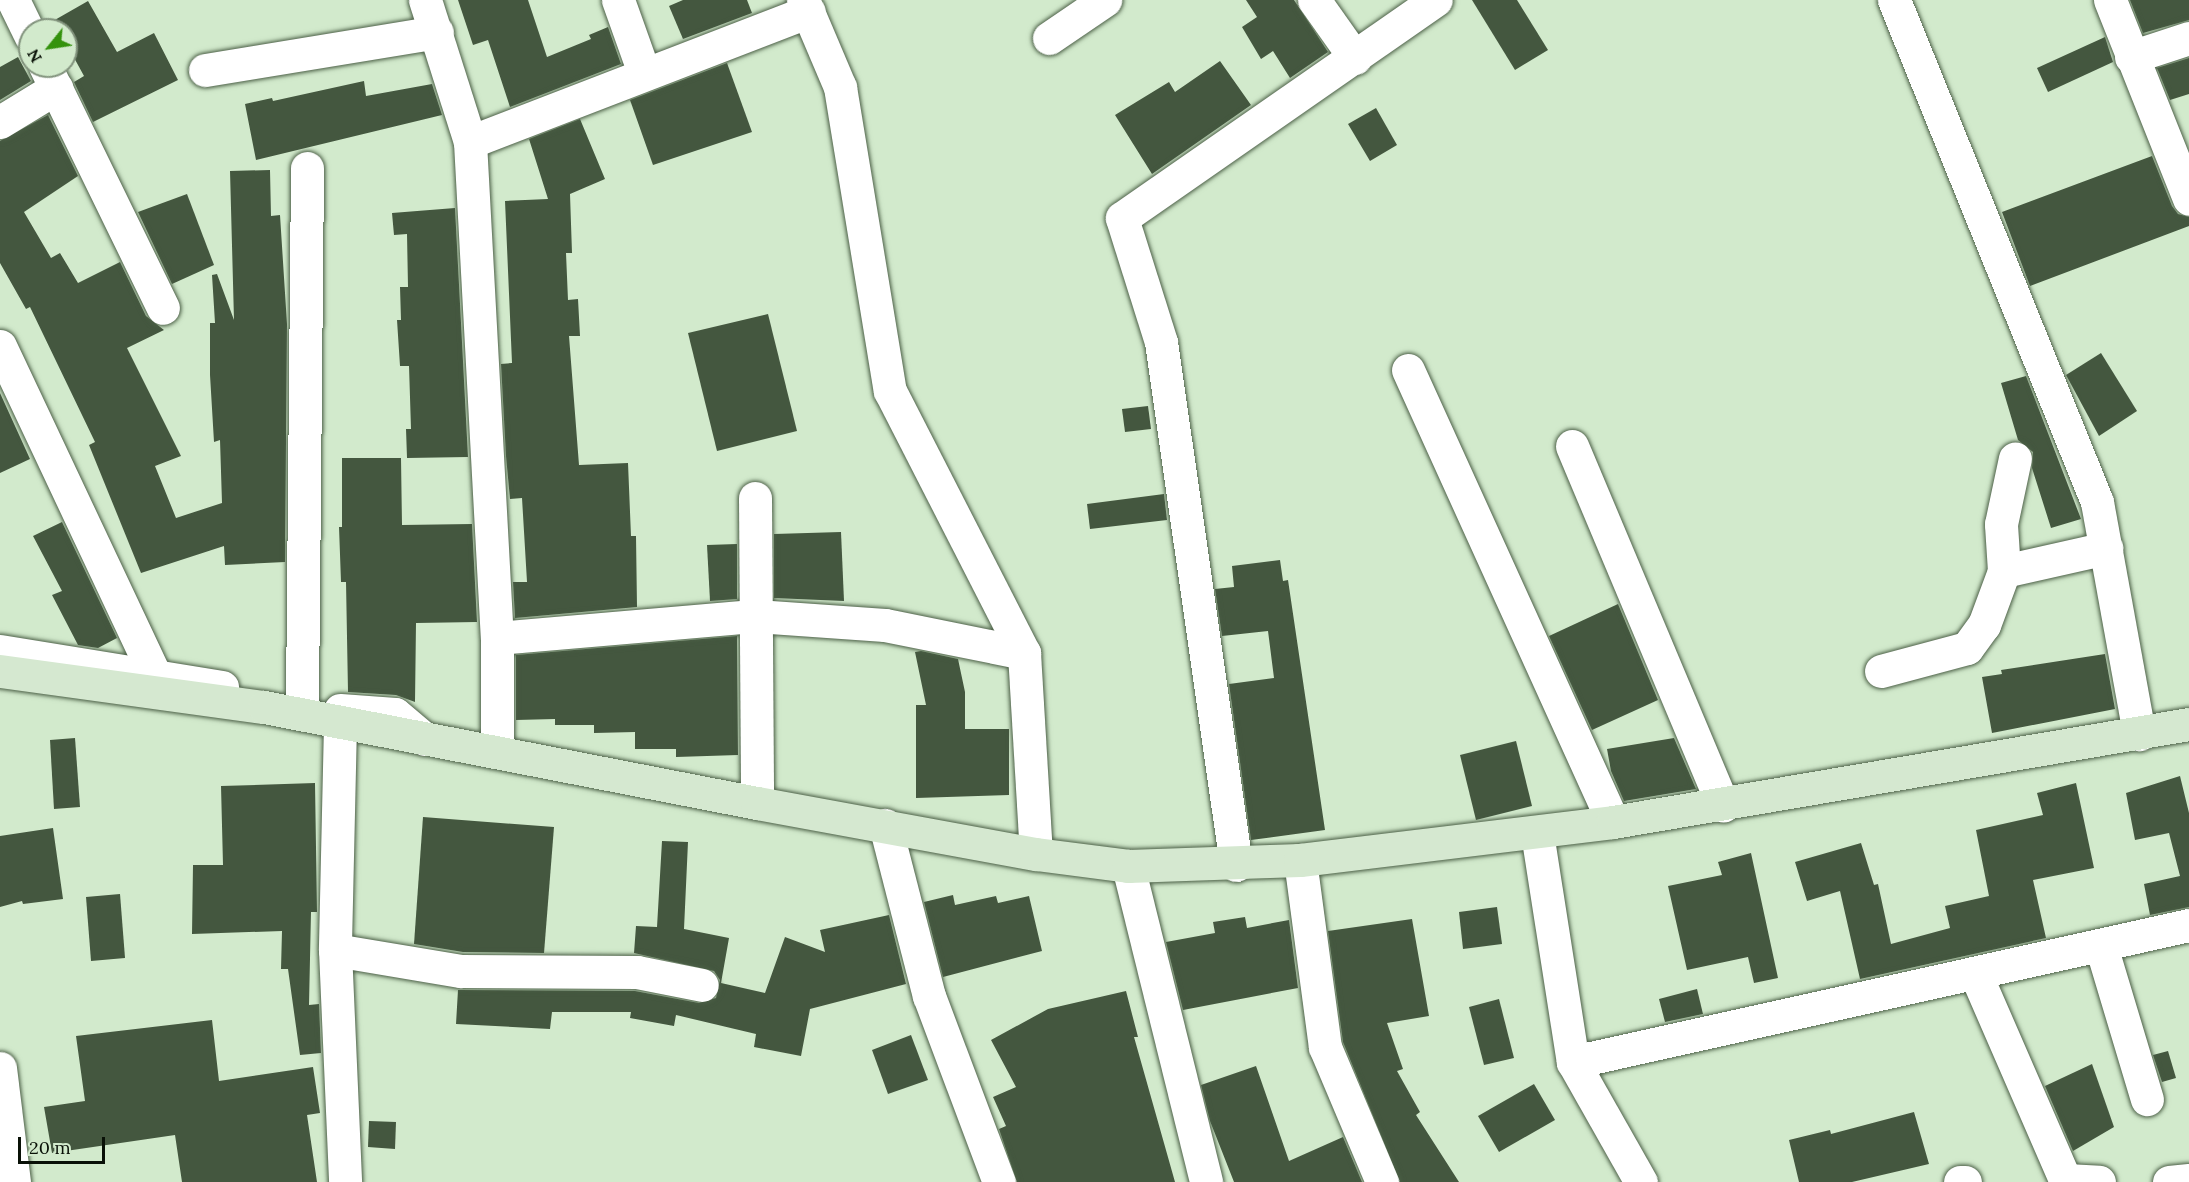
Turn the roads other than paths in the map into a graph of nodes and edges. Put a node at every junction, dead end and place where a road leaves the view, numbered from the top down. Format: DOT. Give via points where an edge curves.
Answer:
graph roads {
  1 [pos="13,0"];
  2 [pos="425,0"];
  3 [pos="618,0"];
  4 [pos="1105,0"];
  5 [pos="1314,0"];
  6 [pos="1436,0"];
  7 [pos="1894,0"];
  8 [pos="2110,0"];
  9 [pos="806,5"];
  10 [pos="22,18"];
  11 [pos="437,32"];
  12 [pos="1049,38"];
  13 [pos="2189,38"];
  14 [pos="2131,57"];
  15 [pos="1355,58"];
  16 [pos="205,70"];
  17 [pos="644,73"];
  18 [pos="50,78"];
  19 [pos="51,78"];
  20 [pos="0,122"];
  21 [pos="470,142"];
  22 [pos="2180,154"];
  23 [pos="307,168"];
  24 [pos="2189,199"];
  25 [pos="163,308"];
  26 [pos="0,346"];
  27 [pos="1408,370"];
  28 [pos="1572,446"];
  29 [pos="2014,458"];
  30 [pos="755,498"];
  31 [pos="2106,548"];
  32 [pos="2004,571"];
  33 [pos="756,616"];
  34 [pos="497,638"];
  35 [pos="2,652"];
  36 [pos="1024,652"];
  37 [pos="1881,672"];
  38 [pos="155,675"];
  39 [pos="302,701"];
  40 [pos="340,724"];
  41 [pos="2189,724"];
  42 [pos="2139,734"];
  43 [pos="425,739"];
  44 [pos="497,750"];
  45 [pos="757,803"];
  46 [pos="1723,806"];
  47 [pos="1613,822"];
  48 [pos="885,825"];
  49 [pos="1537,832"];
  50 [pos="1036,854"];
  51 [pos="1300,860"];
  52 [pos="1236,865"];
  53 [pos="1128,866"];
  54 [pos="2189,925"];
  55 [pos="2100,946"];
  56 [pos="335,950"];
  57 [pos="1977,975"];
  58 [pos="702,985"];
  59 [pos="1573,1062"];
  60 [pos="0,1068"];
  61 [pos="2147,1099"];
  62 [pos="2189,1180"];
  63 [pos="2066,1181"];
  64 [pos="14,1182"];
  65 [pos="345,1182"];
  66 [pos="999,1182"];
  67 [pos="1206,1182"];
  68 [pos="1382,1182"];
  69 [pos="1641,1182"];
  70 [pos="1960,1182"];
  71 [pos="1965,1182"];
  72 [pos="2099,1182"];
  73 [pos="2169,1182"];
  1 -- 10 [label="street"];
  2 -- 11 [label="street"];
  3 -- 17 [label="street"];
  4 -- 12 [label="street"];
  5 -- 15 [label="street"];
  6 -- 15 [label="street"];
  7 -- 31 [label="street" via="2097,502"];
  8 -- 14 [label="street"];
  9 -- 17 [label="street"];
  9 -- 36 [label="street" via="840,87 890,391"];
  11 -- 16 [label="street"];
  11 -- 21 [label="street"];
  13 -- 14 [label="street"];
  14 -- 22 [label="street"];
  15 -- 52 [label="street" via="1122,218 1161,342"];
  17 -- 21 [label="street"];
  18 -- 20 [label="street"];
  19 -- 25 [label="street"];
  21 -- 34 [label="street"];
  22 -- 24 [label="street"];
  23 -- 39 [label="street"];
  26 -- 38 [label="street"];
  27 -- 47 [label="street"];
  28 -- 46 [label="street"];
  29 -- 32 [label="street" via="2001,524"];
  30 -- 33 [label="street"];
  31 -- 32 [label="street"];
  31 -- 42 [label="street"];
  32 -- 37 [label="street" via="1984,625 1967,648"];
  33 -- 34 [label="street"];
  33 -- 36 [label="street" via="885,625"];
  33 -- 45 [label="street"];
  34 -- 44 [label="street"];
  35 -- 38 [label="street"];
  35 -- 40 [label="street"];
  36 -- 50 [label="street"];
  38 -- 39 [label="street"];
  39 -- 43 [label="street" via="346,711 395,714"];
  40 -- 43 [label="street"];
  40 -- 56 [label="street"];
  41 -- 42 [label="street"];
  42 -- 46 [label="street"];
  43 -- 44 [label="street"];
  44 -- 45 [label="street"];
  45 -- 48 [label="street"];
  46 -- 47 [label="street"];
  47 -- 49 [label="street"];
  48 -- 50 [label="street"];
  48 -- 66 [label="street" via="929,996"];
  49 -- 51 [label="street"];
  49 -- 59 [label="street"];
  50 -- 53 [label="street"];
  51 -- 52 [label="street"];
  51 -- 68 [label="street" via="1324,1047"];
  52 -- 53 [label="street"];
  53 -- 67 [label="street"];
  54 -- 55 [label="street"];
  55 -- 57 [label="street"];
  55 -- 61 [label="street"];
  56 -- 58 [label="street" via="460,971 637,972"];
  56 -- 65 [label="street"];
  57 -- 59 [label="street"];
  57 -- 63 [label="street"];
  59 -- 69 [label="street"];
  60 -- 64 [label="street"];
  62 -- 73 [label="street"];
  63 -- 72 [label="street"];
  70 -- 71 [label="street"];
}
